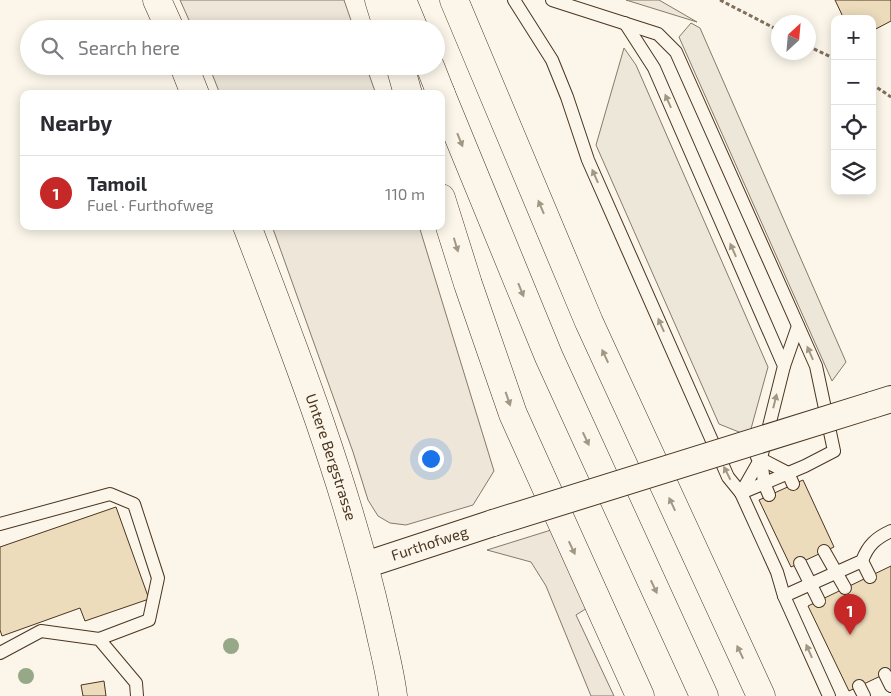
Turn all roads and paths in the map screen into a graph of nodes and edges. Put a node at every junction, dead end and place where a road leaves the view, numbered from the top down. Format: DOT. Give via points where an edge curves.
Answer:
graph roads {
  1 [pos="157,0"];
  2 [pos="379,0"];
  3 [pos="402,0"];
  4 [pos="454,0"];
  5 [pos="514,0"];
  6 [pos="552,0"];
  7 [pos="720,0"];
  8 [pos="166,20"];
  9 [pos="385,20"];
  10 [pos="410,20"];
  11 [pos="625,23"];
  12 [pos="771,26"];
  13 [pos="816,50"];
  14 [pos="831,57"];
  15 [pos="188,75"];
  16 [pos="403,75"];
  17 [pos="434,75"];
  18 [pos="876,87"];
  19 [pos="193,90"];
  20 [pos="407,90"];
  21 [pos="439,90"];
  22 [pos="891,97"];
  23 [pos="445,104"];
  24 [pos="445,211"];
  25 [pos="249,230"];
  26 [pos="798,326"];
  27 [pos="784,366"];
  28 [pos="882,402"];
  29 [pos="712,440"];
  30 [pos="761,458"];
  31 [pos="791,479"];
  32 [pos="764,483"];
  33 [pos="741,493"];
  34 [pos="769,496"];
  35 [pos="0,524"];
  36 [pos="891,531"];
  37 [pos="824,551"];
  38 [pos="862,560"];
  39 [pos="800,563"];
  40 [pos="365,565"];
  41 [pos="835,572"];
  42 [pos="870,577"];
  43 [pos="811,584"];
  44 [pos="845,588"];
  45 [pos="784,596"];
  46 [pos="819,600"];
  47 [pos="99,640"];
  48 [pos="0,652"];
  49 [pos="885,674"];
  50 [pos="891,686"];
  51 [pos="137,696"];
  52 [pos="393,696"];
  53 [pos="640,696"];
  54 [pos="704,696"];
  55 [pos="761,696"];
  56 [pos="829,696"];
  1 -- 8 [label="main road"];
  2 -- 9 [label="main road"];
  3 -- 10 [label="main road"];
  55 -- 4 [label="main road, one-way" via="589,322"];
  29 -- 5 [label="lane, one-way" via="588,160 552,60"];
  6 -- 11 [label="lane"];
  7 -- 12 [label="path"];
  11 -- 26 [label="lane" via="658,34 676,52"];
  27 -- 11 [label="lane, one-way" via="654,68"];
  13 -- 14 [label="path"];
  15 -- 19 [label="main road"];
  16 -- 20 [label="main road"];
  17 -- 21 [label="main road"];
  18 -- 22 [label="path"];
  23 -- 54 [label="main road, one-way" via="549,357"];
  24 -- 53 [label="main road, one-way" via="513,414"];
  25 -- 40 [label="main road, Untere Bergstrasse" via="327,442"];
  26 -- 27 [label="lane"];
  31 -- 26 [label="lane, one-way" via="805,466 834,451 816,366"];
  30 -- 27 [label="lane, one-way"];
  28 -- 40 [label="street, Furthofweg, bridge"];
  29 -- 30 [label="lane"];
  33 -- 29 [label="lane, one-way" via="728,478"];
  30 -- 31 [label="lane"];
  30 -- 32 [label="lane"];
  30 -- 33 [label="lane"];
  31 -- 32 [label="lane"];
  32 -- 33 [label="lane"];
  32 -- 34 [label="lane"];
  33 -- 45 [label="lane" via="777,572"];
  35 -- 47 [label="lane" via="110,494 134,504 158,578 149,620"];
  36 -- 38 [label="lane" via="872,542"];
  37 -- 41 [label="lane"];
  38 -- 41 [label="lane"];
  38 -- 42 [label="lane"];
  39 -- 43 [label="lane"];
  40 -- 52 [label="main road, Untere Bergstrasse"];
  41 -- 43 [label="lane"];
  41 -- 44 [label="lane"];
  43 -- 45 [label="lane"];
  43 -- 46 [label="lane"];
  56 -- 45 [label="lane, one-way"];
  47 -- 48 [label="lane" via="41,632"];
  47 -- 51 [label="lane" via="136,683"];
  49 -- 50 [label="lane"];
}
